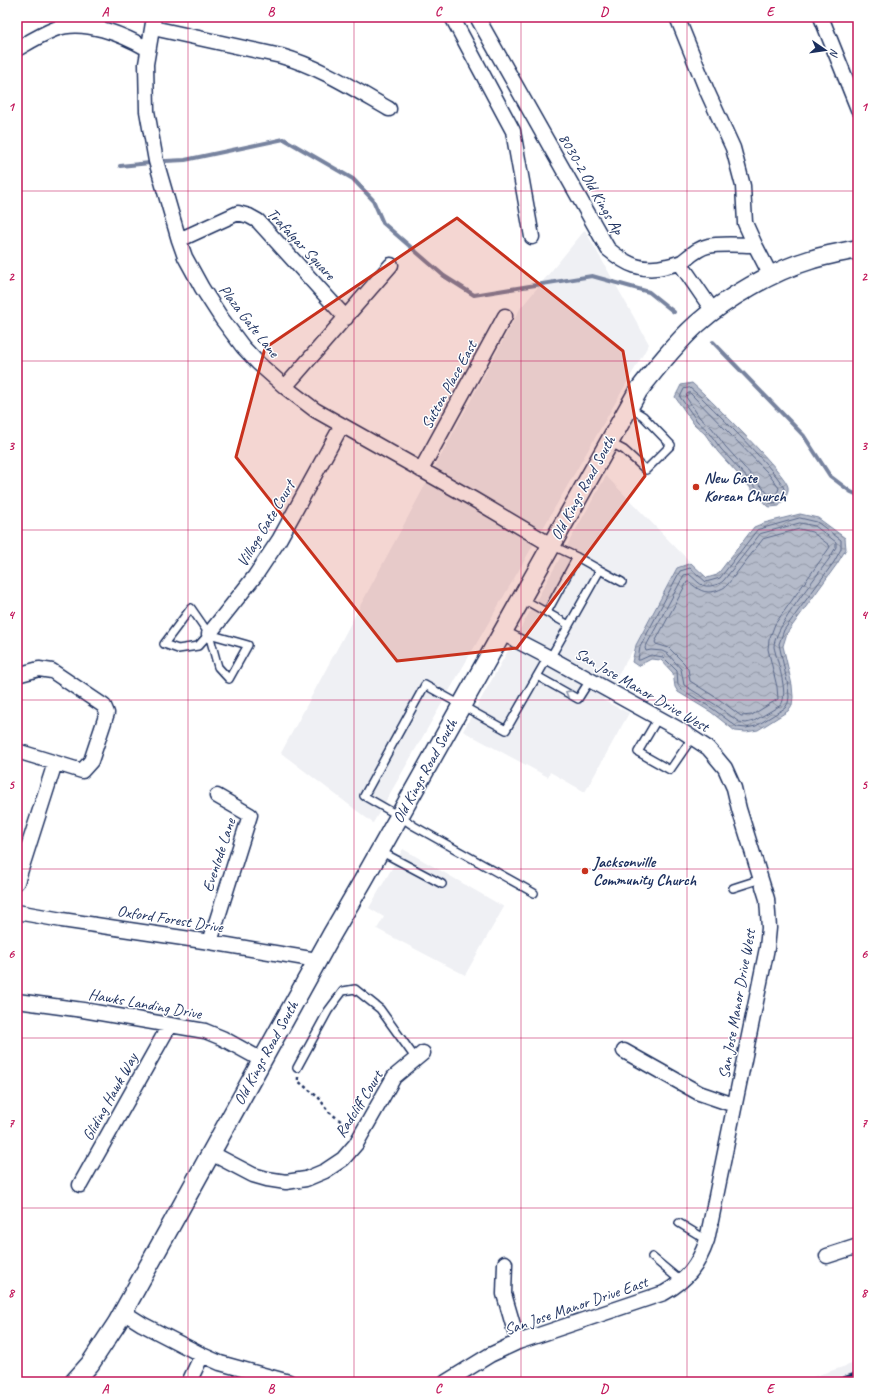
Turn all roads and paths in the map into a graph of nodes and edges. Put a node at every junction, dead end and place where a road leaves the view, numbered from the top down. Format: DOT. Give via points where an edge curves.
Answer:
graph roads {
  1 [pos="452,17"];
  2 [pos="477,17"];
  3 [pos="677,17"];
  4 [pos="821,17"];
  5 [pos="154,22"];
  6 [pos="17,49"];
  7 [pos="148,49"];
  8 [pos="852,74"];
  9 [pos="389,109"];
  10 [pos="858,109"];
  11 [pos="532,237"];
  12 [pos="179,240"];
  13 [pos="755,245"];
  14 [pos="858,249"];
  15 [pos="680,263"];
  16 [pos="391,265"];
  17 [pos="771,276"];
  18 [pos="713,312"];
  19 [pos="505,316"];
  20 [pos="346,318"];
  21 [pos="285,387"];
  22 [pos="629,407"];
  23 [pos="342,425"];
  24 [pos="608,442"];
  25 [pos="421,470"];
  26 [pos="551,545"];
  27 [pos="577,557"];
  28 [pos="600,570"];
  29 [pos="622,582"];
  30 [pos="521,598"];
  31 [pos="547,612"];
  32 [pos="569,625"];
  33 [pos="502,633"];
  34 [pos="209,634"];
  35 [pos="549,657"];
  36 [pos="17,675"];
  37 [pos="537,676"];
  38 [pos="590,680"];
  39 [pos="461,706"];
  40 [pos="658,718"];
  41 [pos="692,738"];
  42 [pos="19,751"];
  43 [pos="55,763"];
  44 [pos="217,796"];
  45 [pos="399,816"];
  46 [pos="380,851"];
  47 [pos="761,879"];
  48 [pos="17,882"];
  49 [pos="442,884"];
  50 [pos="733,888"];
  51 [pos="534,893"];
  52 [pos="17,912"];
  53 [pos="210,942"];
  54 [pos="317,960"];
  55 [pos="18,1002"];
  56 [pos="169,1026"];
  57 [pos="624,1051"];
  58 [pos="419,1056"];
  59 [pos="262,1060"];
  60 [pos="297,1068"];
  61 [pos="734,1105"];
  62 [pos="360,1137"];
  63 [pos="211,1153"];
  64 [pos="80,1185"];
  65 [pos="679,1223"];
  66 [pos="705,1244"];
  67 [pos="858,1246"];
  68 [pos="827,1256"];
  69 [pos="652,1257"];
  70 [pos="505,1263"];
  71 [pos="682,1282"];
  72 [pos="123,1312"];
  73 [pos="518,1342"];
  74 [pos="202,1355"];
  75 [pos="74,1382"];
  76 [pos="189,1382"];
  77 [pos="289,1382"];
  78 [pos="446,1382"];
  1 -- 11 [label="street" via="513,130"];
  2 -- 15 [label="street, 8030-2 Old Kings Ap" via="608,249 622,260 649,269"];
  3 -- 13 [label="street" via="733,148 743,186 745,223"];
  4 -- 8 [label="street"];
  5 -- 7 [label="street, Plaza Gate Lane"];
  5 -- 9 [label="street" via="298,60"];
  6 -- 7 [label="street" via="54,29 78,25 112,32"];
  7 -- 12 [label="street, Plaza Gate Lane" via="147,111 156,161"];
  8 -- 10 [label="street"];
  12 -- 20 [label="street, Trafalgar Square" via="238,214 249,216 258,221"];
  12 -- 21 [label="street, Plaza Gate Lane" via="193,272 222,319 253,358"];
  13 -- 15 [label="street, 8030-2 Old Kings Ap" via="708,246 699,249"];
  13 -- 17 [label="street"];
  14 -- 17 [label="street, Old Kings Road South" via="808,260"];
  15 -- 18 [label="street"];
  16 -- 20 [label="street"];
  17 -- 18 [label="street, Old Kings Road South" via="736,294"];
  18 -- 22 [label="street, Old Kings Road South" via="665,356"];
  19 -- 25 [label="street, Sutton Place East"];
  20 -- 21 [label="street"];
  21 -- 23 [label="street, Plaza Gate Lane" via="315,410"];
  22 -- 24 [label="street, Old Kings Road South"];
  22 -- 24 [label="lane" via="642,416 671,445 646,470 624,450"];
  23 -- 25 [label="street, Plaza Gate Lane"];
  23 -- 34 [label="street, Village Gate Court" via="279,540 255,576"];
  24 -- 26 [label="street, Old Kings Road South"];
  25 -- 26 [label="street, Plaza Gate Lane"];
  26 -- 27 [label="lane"];
  26 -- 30 [label="street, Old Kings Road South"];
  27 -- 28 [label="lane"];
  27 -- 31 [label="lane"];
  28 -- 29 [label="lane"];
  28 -- 32 [label="lane"];
  30 -- 31 [label="lane"];
  30 -- 33 [label="street, Old Kings Road South"];
  31 -- 32 [label="lane"];
  32 -- 35 [label="lane"];
  33 -- 35 [label="street, San Jose Manor Drive West"];
  33 -- 39 [label="street, Old Kings Road South"];
  34 -- 34 [label="lane" via="191,608 164,644 178,649 198,646"];
  34 -- 34 [label="lane" via="218,667 229,679 248,645"];
  35 -- 37 [label="lane"];
  35 -- 38 [label="street, San Jose Manor Drive West"];
  36 -- 43 [label="street" via="38,669 52,671 104,706 107,713 91,761 82,771"];
  38 -- 37 [label="lane, one-way" via="578,699"];
  37 -- 39 [label="lane" via="506,730"];
  38 -- 40 [label="street, San Jose Manor Drive West"];
  39 -- 45 [label="street, Old Kings Road South"];
  39 -- 45 [label="lane" via="425,685 421,692 364,796"];
  40 -- 41 [label="street, San Jose Manor Drive West"];
  40 -- 41 [label="lane" via="638,752 670,770"];
  41 -- 47 [label="street, San Jose Manor Drive West" via="708,748 730,778"];
  42 -- 43 [label="street"];
  43 -- 48 [label="street"];
  44 -- 53 [label="street, Evenlode Lane" via="250,815"];
  45 -- 46 [label="street, Old Kings Road South"];
  45 -- 51 [label="lane"];
  46 -- 49 [label="lane"];
  46 -- 54 [label="street, Old Kings Road South"];
  47 -- 50 [label="lane"];
  47 -- 61 [label="street, San Jose Manor Drive West" via="767,900 767,948"];
  52 -- 53 [label="street, Oxford Forest Drive"];
  53 -- 54 [label="street, Oxford Forest Drive"];
  54 -- 59 [label="street, Old Kings Road South"];
  55 -- 56 [label="street, Hawks Landing Drive" via="83,1010"];
  56 -- 59 [label="street, Hawks Landing Drive" via="205,1031"];
  56 -- 64 [label="street, Gliding Hawk Way"];
  57 -- 61 [label="street" via="699,1093"];
  58 -- 60 [label="lane" via="380,1009 355,989 343,991 328,1011"];
  58 -- 62 [label="street, Radcliff Court" via="394,1077"];
  59 -- 63 [label="street, Old Kings Road South"];
  60 -- 62 [label="path" via="298,1081 319,1098 329,1112"];
  61 -- 66 [label="street, San Jose Manor Drive West"];
  62 -- 63 [label="street, Radcliff Court" via="343,1159 325,1171 306,1179 286,1182 254,1176"];
  63 -- 72 [label="street, Old Kings Road South"];
  65 -- 66 [label="lane"];
  66 -- 71 [label="street, San Jose Manor Drive East" via="699,1260"];
  67 -- 68 [label="street"];
  69 -- 71 [label="lane"];
  70 -- 73 [label="street" via="504,1294"];
  71 -- 73 [label="street, San Jose Manor Drive East" via="664,1293"];
  72 -- 74 [label="street"];
  72 -- 75 [label="street, Old Kings Road South" via="90,1364"];
  73 -- 78 [label="street, San Jose Manor Drive East" via="490,1355"];
  74 -- 76 [label="street"];
  74 -- 77 [label="street" via="220,1363"];
}
